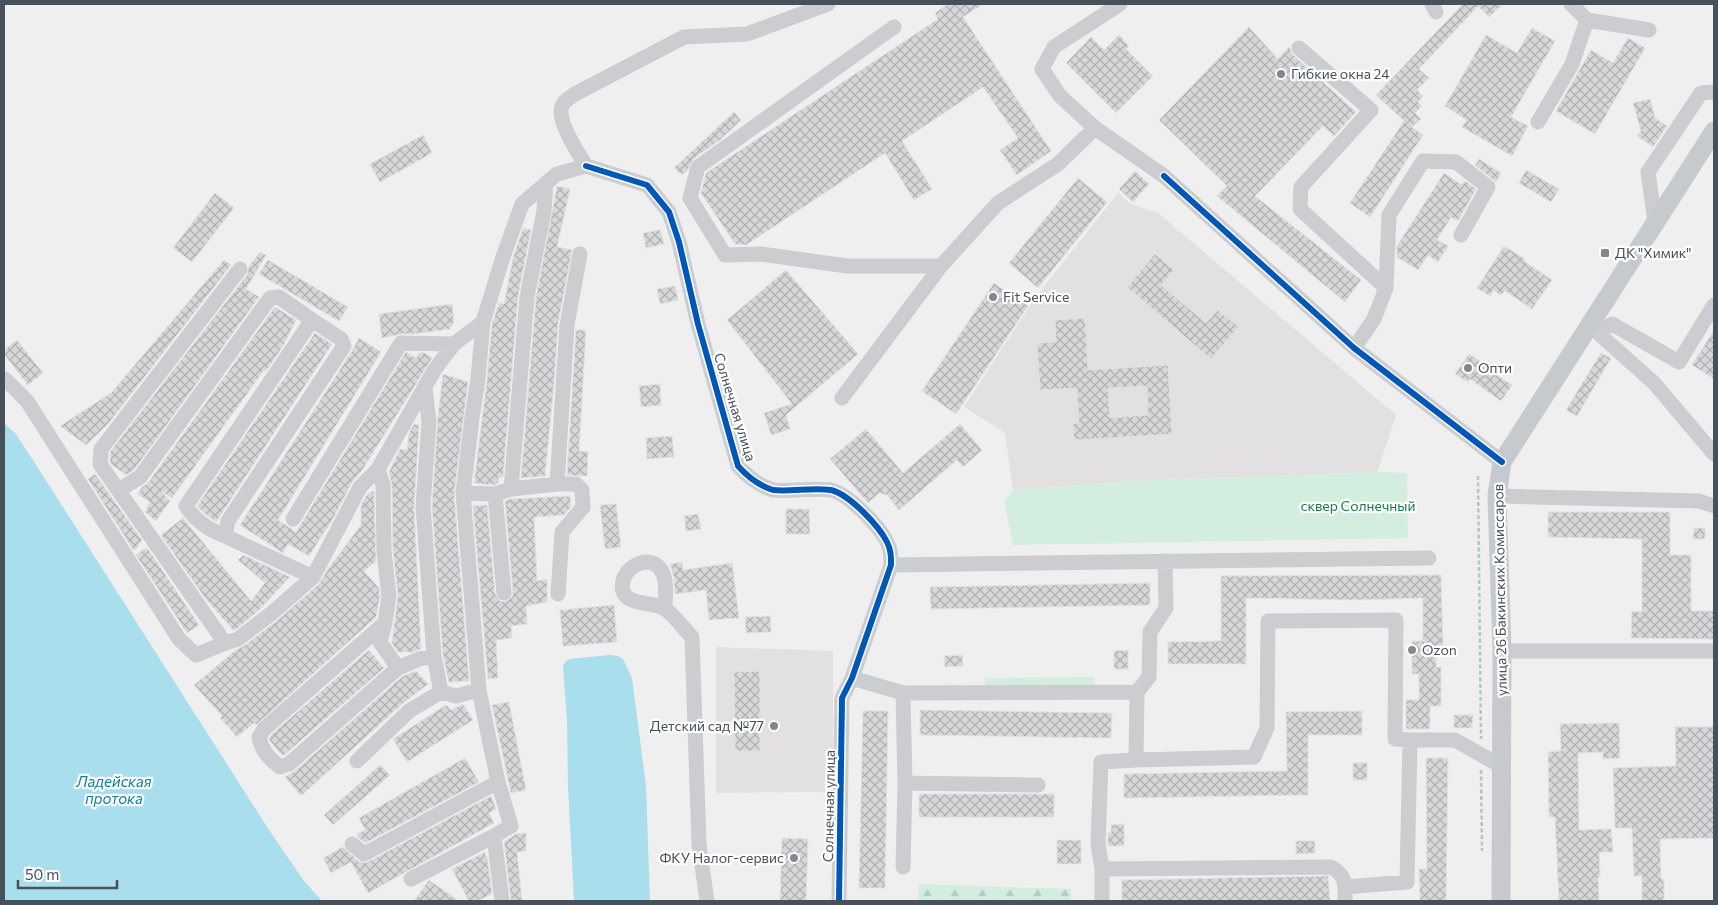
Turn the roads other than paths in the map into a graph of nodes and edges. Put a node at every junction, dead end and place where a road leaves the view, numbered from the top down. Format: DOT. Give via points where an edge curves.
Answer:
graph roads {
  1 [pos="828,4"];
  2 [pos="1120,4"];
  3 [pos="1571,4"];
  4 [pos="1587,20"];
  5 [pos="894,27"];
  6 [pos="1649,30"];
  7 [pos="1299,48"];
  8 [pos="1714,92"];
  9 [pos="1538,122"];
  10 [pos="1095,128"];
  11 [pos="1713,137"];
  12 [pos="586,166"];
  13 [pos="546,183"];
  14 [pos="1655,222"];
  15 [pos="1461,235"];
  16 [pos="580,254"];
  17 [pos="941,266"];
  18 [pos="240,269"];
  19 [pos="1386,288"];
  20 [pos="1714,306"];
  21 [pos="312,320"];
  22 [pos="483,322"];
  23 [pos="1593,330"];
  24 [pos="454,344"];
  25 [pos="1354,348"];
  26 [pos="5,379"];
  27 [pos="425,386"];
  28 [pos="842,398"];
  29 [pos="1714,454"];
  30 [pos="1502,462"];
  31 [pos="378,469"];
  32 [pos="556,484"];
  33 [pos="511,489"];
  34 [pos="118,490"];
  35 [pos="463,494"];
  36 [pos="495,494"];
  37 [pos="1497,496"];
  38 [pos="1714,506"];
  39 [pos="293,519"];
  40 [pos="225,536"];
  41 [pos="1428,558"];
  42 [pos="1165,561"];
  43 [pos="891,565"];
  44 [pos="313,576"];
  45 [pos="504,592"];
  46 [pos="558,594"];
  47 [pos="665,608"];
  48 [pos="385,623"];
  49 [pos="225,642"];
  50 [pos="1502,650"];
  51 [pos="1714,651"];
  52 [pos="434,656"];
  53 [pos="398,668"];
  54 [pos="852,678"];
  55 [pos="479,690"];
  56 [pos="441,692"];
  57 [pos="1137,692"];
  58 [pos="903,693"];
  59 [pos="1410,740"];
  60 [pos="1136,760"];
  61 [pos="357,761"];
  62 [pos="1501,766"];
  63 [pos="498,782"];
  64 [pos="906,783"];
  65 [pos="1038,785"];
  66 [pos="494,836"];
  67 [pos="352,844"];
  68 [pos="903,867"];
  69 [pos="1102,869"];
  70 [pos="411,879"];
  71 [pos="1345,894"];
  72 [pos="502,901"];
  73 [pos="707,901"];
  74 [pos="839,901"];
  75 [pos="1102,901"];
  76 [pos="1501,901"];
  1 -- 12 [label="street" via="747,34 684,37 575,94 562,105 560,114 567,134"];
  2 -- 10 [label="street" via="1054,47 1042,69 1060,96"];
  3 -- 4 [label="street"];
  4 -- 6 [label="street"];
  4 -- 9 [label="street" via="1572,64"];
  5 -- 17 [label="street" via="698,167 690,198 725,255 761,254 847,266"];
  7 -- 19 [label="street" via="1371,110 1301,187 1300,209"];
  8 -- 14 [label="street" via="1701,93 1648,172"];
  10 -- 17 [label="street" via="1058,164 998,203"];
  10 -- 25 [label="street" via="1164,176"];
  11 -- 14 [label="main road, улица 26 Бакинских Комиссаров"];
  12 -- 13 [label="street" via="557,174"];
  12 -- 43 [label="street, Солнечная улица" via="647,184 669,212 738,466 765,488 820,489 840,493 882,533 891,552"];
  13 -- 22 [label="street" via="522,204"];
  13 -- 33 [label="street" via="544,211 527,297"];
  14 -- 23 [label="main road, улица 26 Бакинских Комиссаров"];
  15 -- 19 [label="street" via="1488,187 1456,162 1423,161 1389,215"];
  16 -- 32 [label="street" via="567,325"];
  17 -- 28 [label="street"];
  18 -- 34 [label="street" via="101,449 100,464"];
  19 -- 25 [label="street" via="1374,319"];
  20 -- 23 [label="street" via="1679,362 1612,324"];
  21 -- 34 [label="street" via="279,297 270,298 140,477"];
  21 -- 40 [label="street" via="341,339 344,346 228,521"];
  21 -- 40 [label="street" via="186,506 192,516"];
  22 -- 24 [label="street"];
  22 -- 35 [label="street"];
  23 -- 29 [label="street" via="1654,383"];
  23 -- 30 [label="main road, улица 26 Бакинских Комиссаров"];
  24 -- 27 [label="street"];
  24 -- 39 [label="street" via="401,343"];
  25 -- 30 [label="street"];
  26 -- 49 [label="street" via="27,401 179,639 196,655"];
  27 -- 31 [label="street"];
  27 -- 52 [label="street" via="429,422 424,506"];
  30 -- 37 [label="main road, улица 26 Бакинских Комиссаров"];
  31 -- 44 [label="street" via="360,487"];
  31 -- 48 [label="street" via="383,485 384,551 389,596"];
  32 -- 33 [label="street"];
  32 -- 46 [label="street" via="576,484 582,490 583,507 562,532"];
  33 -- 36 [label="street"];
  34 -- 49 [label="street"];
  35 -- 36 [label="street"];
  35 -- 55 [label="street"];
  36 -- 45 [label="street"];
  37 -- 38 [label="street" via="1699,501"];
  37 -- 50 [label="main road, улица 26 Бакинских Комиссаров"];
  40 -- 44 [label="street"];
  41 -- 42 [label="street"];
  42 -- 43 [label="street"];
  42 -- 57 [label="street" via="1166,608 1150,632 1149,677"];
  43 -- 54 [label="street, Солнечная улица"];
  44 -- 49 [label="street" via="238,640"];
  47 -- 73 [label="street" via="692,637 699,844"];
  48 -- 53 [label="street" via="380,642"];
  48 -- 53 [label="street" via="264,729 259,737 260,746 280,767 289,764"];
  50 -- 51 [label="street"];
  50 -- 62 [label="main road, улица 26 Бакинских Комиссаров"];
  52 -- 53 [label="street"];
  52 -- 56 [label="street"];
  54 -- 58 [label="street"];
  54 -- 74 [label="street, Солнечная улица" via="842,698"];
  55 -- 56 [label="street" via="456,696"];
  55 -- 63 [label="street"];
  56 -- 61 [label="street" via="409,711"];
  57 -- 58 [label="street"];
  57 -- 60 [label="street"];
  58 -- 64 [label="street"];
  59 -- 60 [label="street" via="1395,739 1396,620 1268,621 1267,728 1254,757"];
  59 -- 62 [label="street" via="1455,740"];
  59 -- 71 [label="street" via="1407,882"];
  60 -- 69 [label="street" via="1101,762 1098,844"];
  62 -- 76 [label="main road, улица 26 Бакинских Комиссаров"];
  63 -- 66 [label="street" via="511,826"];
  63 -- 67 [label="street" via="364,854"];
  64 -- 65 [label="street"];
  64 -- 68 [label="street"];
  66 -- 70 [label="street"];
  66 -- 72 [label="street"];
  69 -- 71 [label="street" via="1330,868 1344,878"];
  69 -- 75 [label="street"];
}
